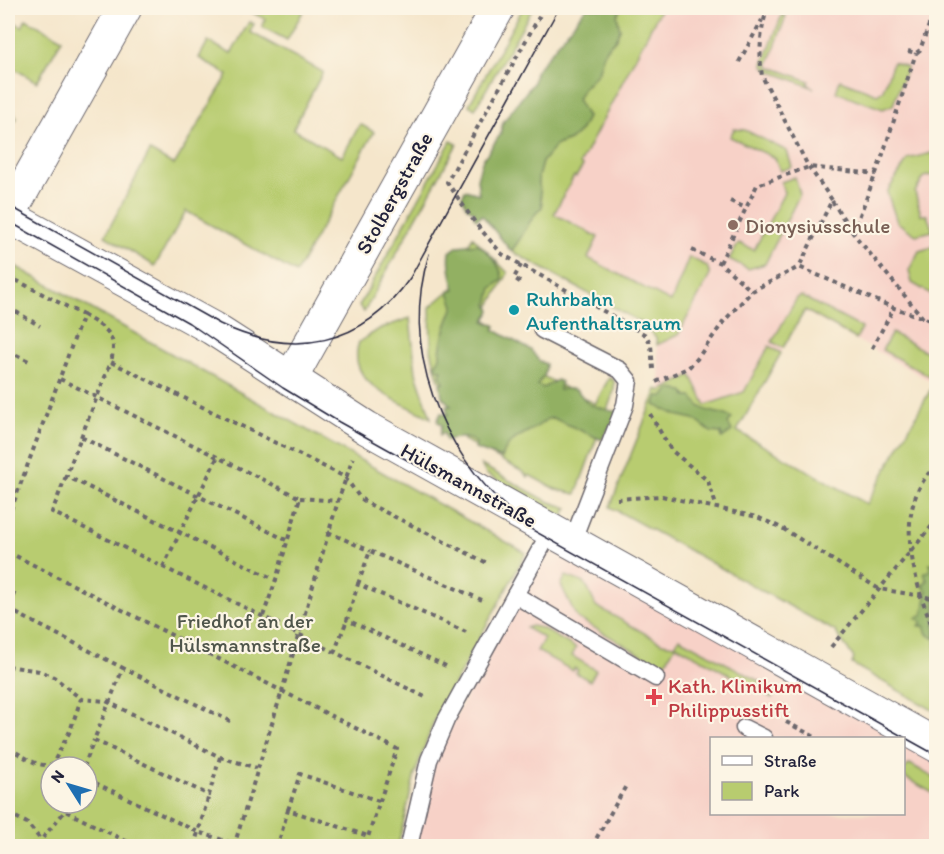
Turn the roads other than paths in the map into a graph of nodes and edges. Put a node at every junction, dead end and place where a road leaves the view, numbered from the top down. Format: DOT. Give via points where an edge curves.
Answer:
graph roads {
  1 [pos="125,8"];
  2 [pos="498,8"];
  3 [pos="8,216"];
  4 [pos="542,330"];
  5 [pos="291,378"];
  6 [pos="561,536"];
  7 [pos="515,596"];
  8 [pos="656,678"];
  9 [pos="744,728"];
  10 [pos="762,737"];
  11 [pos="936,745"];
  12 [pos="409,846"];
  1 -- 3 [label="street"];
  2 -- 5 [label="street, Stolbergstraße"];
  3 -- 5 [label="street, Hülsmannstraße" via="176,307"];
  4 -- 6 [label="lane" via="620,370 629,381 625,405 588,503"];
  5 -- 6 [label="street, Hülsmannstraße" via="367,428"];
  6 -- 7 [label="lane"];
  6 -- 11 [label="street, Hülsmannstraße"];
  7 -- 8 [label="lane"];
  7 -- 12 [label="lane" via="434,747"];
  9 -- 10 [label="lane"];
}
